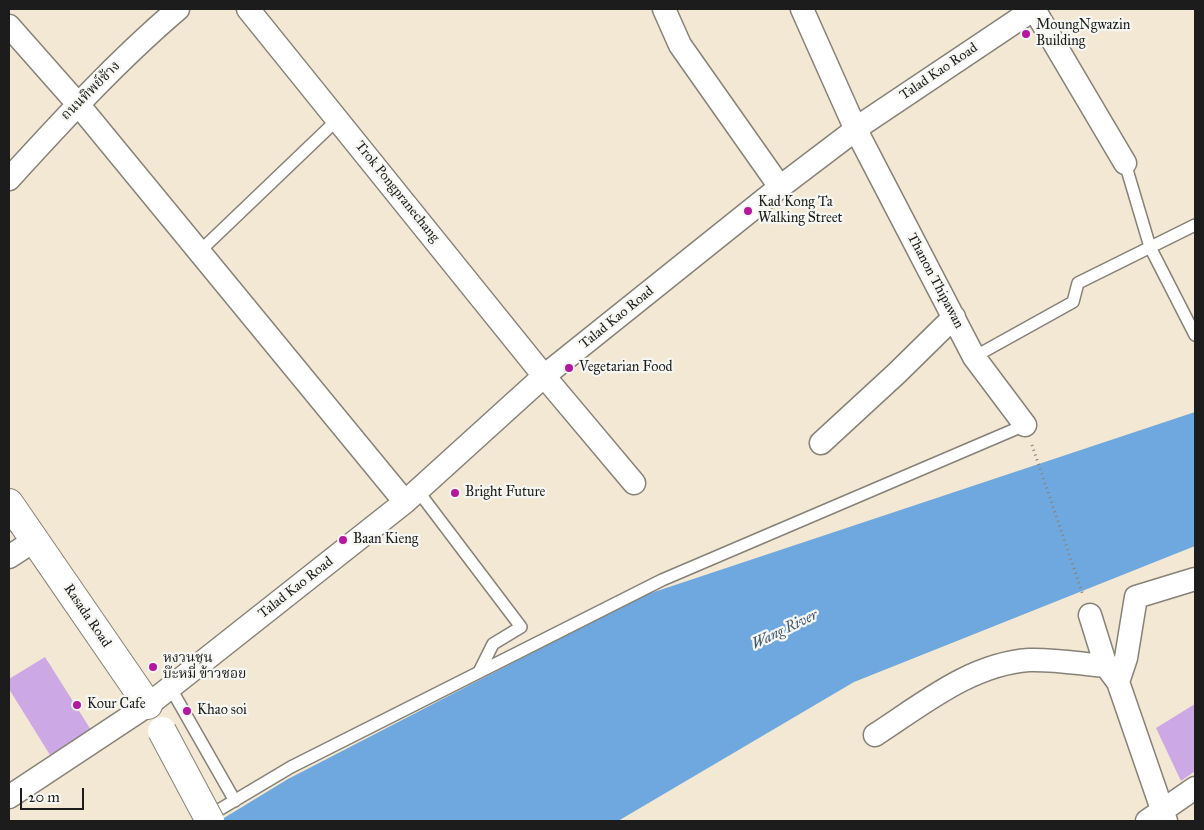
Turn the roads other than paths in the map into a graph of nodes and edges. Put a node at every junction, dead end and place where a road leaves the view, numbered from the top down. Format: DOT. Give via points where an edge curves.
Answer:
graph roads {
  1 [pos="178,9"];
  2 [pos="248,9"];
  3 [pos="664,9"];
  4 [pos="802,9"];
  5 [pos="1034,9"];
  6 [pos="9,26"];
  7 [pos="78,103"];
  8 [pos="338,119"];
  9 [pos="856,130"];
  10 [pos="1124,163"];
  11 [pos="9,179"];
  12 [pos="780,187"];
  13 [pos="1195,225"];
  14 [pos="1150,247"];
  15 [pos="200,251"];
  16 [pos="954,316"];
  17 [pos="1195,335"];
  18 [pos="974,357"];
  19 [pos="544,376"];
  20 [pos="1025,425"];
  21 [pos="820,443"];
  22 [pos="634,483"];
  23 [pos="412,496"];
  24 [pos="9,503"];
  25 [pos="35,540"];
  26 [pos="9,557"];
  27 [pos="1195,579"];
  28 [pos="1090,615"];
  29 [pos="479,672"];
  30 [pos="1112,674"];
  31 [pos="170,687"];
  32 [pos="148,705"];
  33 [pos="162,731"];
  34 [pos="875,735"];
  35 [pos="1195,788"];
  36 [pos="9,797"];
  37 [pos="235,801"];
  38 [pos="1158,818"];
  39 [pos="199,821"];
  40 [pos="210,821"];
  1 -- 7 [label="street, ถนนทิพย์ช้าง"];
  2 -- 8 [label="street, Trok Pongpranechang"];
  3 -- 12 [label="street" via="680,46"];
  4 -- 9 [label="street, Thanon Thipawan"];
  5 -- 9 [label="street, Talad Kao Road"];
  5 -- 10 [label="street"];
  6 -- 7 [label="street"];
  7 -- 11 [label="street, ถนนทิพย์ช้าง"];
  7 -- 15 [label="street"];
  8 -- 15 [label="lane"];
  8 -- 19 [label="street, Trok Pongpranechang"];
  9 -- 12 [label="street, Talad Kao Road"];
  9 -- 16 [label="street, Thanon Thipawan"];
  10 -- 14 [label="lane"];
  12 -- 19 [label="street, Talad Kao Road"];
  13 -- 14 [label="lane"];
  14 -- 17 [label="lane"];
  14 -- 18 [label="lane" via="1078,283 1072,302"];
  15 -- 23 [label="street"];
  16 -- 18 [label="street, Thanon Thipawan"];
  16 -- 21 [label="street" via="898,374"];
  18 -- 20 [label="street, Thanon Thipawan"];
  19 -- 22 [label="street, Trok Pongpranechang"];
  19 -- 23 [label="street, Talad Kao Road"];
  20 -- 29 [label="lane" via="662,580"];
  23 -- 29 [label="lane" via="521,627 493,644"];
  23 -- 31 [label="street, Talad Kao Road"];
  24 -- 25 [label="street, Rasada Road"];
  25 -- 26 [label="street"];
  25 -- 32 [label="street, Rasada Road"];
  27 -- 30 [label="street" via="1136,597 1126,658"];
  28 -- 30 [label="street"];
  29 -- 37 [label="lane" via="291,767"];
  30 -- 34 [label="street" via="1029,660 997,665 966,677"];
  30 -- 38 [label="street"];
  31 -- 32 [label="street, Talad Kao Road"];
  31 -- 37 [label="lane"];
  32 -- 33 [label="street, Rasada Road"];
  32 -- 36 [label="street, Talad Kao Road"];
  33 -- 40 [label="street, bridge"];
  35 -- 38 [label="street"];
  37 -- 39 [label="lane"];
}
